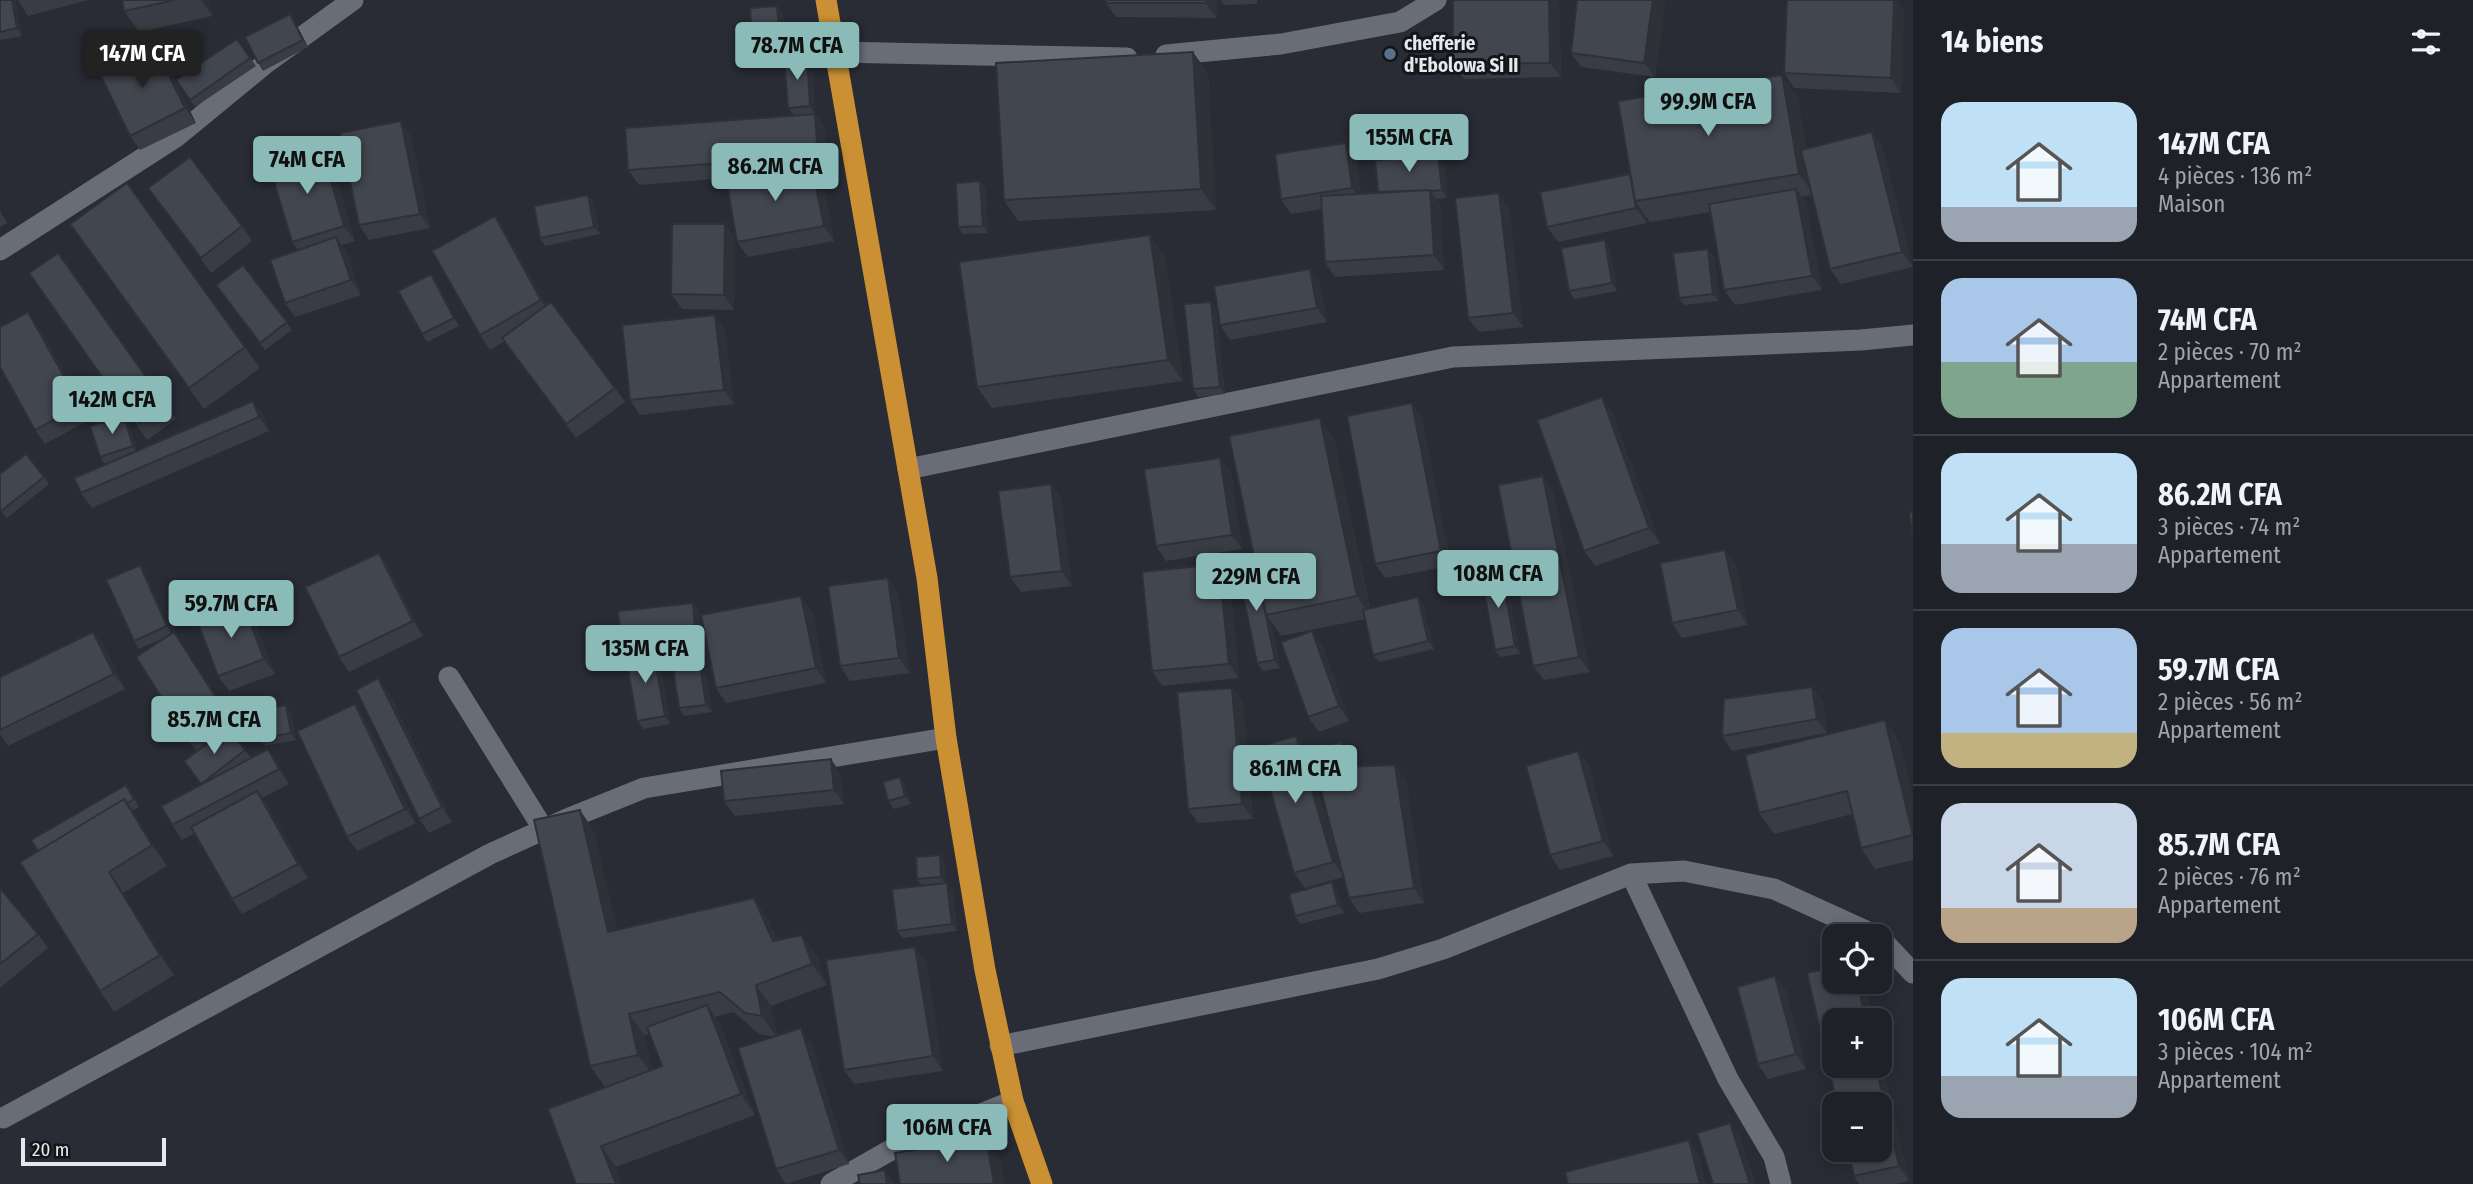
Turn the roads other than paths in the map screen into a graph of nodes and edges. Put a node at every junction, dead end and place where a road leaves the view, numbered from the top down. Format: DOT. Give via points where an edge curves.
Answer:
graph roads {
  1 [pos="353,0"];
  2 [pos="826,0"];
  3 [pos="1436,0"];
  4 [pos="835,52"];
  5 [pos="0,250"];
  6 [pos="1913,335"];
  7 [pos="908,469"];
  8 [pos="449,677"];
  9 [pos="946,738"];
  10 [pos="544,830"];
  11 [pos="1631,874"];
  12 [pos="1850,924"];
  13 [pos="1892,951"];
  14 [pos="1913,973"];
  15 [pos="1000,1046"];
  16 [pos="1013,1101"];
  17 [pos="3,1118"];
  18 [pos="831,1184"];
  19 [pos="1042,1184"];
  20 [pos="1781,1184"];
  1 -- 5 [label="street" via="176,136"];
  2 -- 4 [label="highway"];
  3 -- 4 [label="street" via="1400,22 1281,44 1139,58"];
  4 -- 7 [label="highway"];
  6 -- 7 [label="street" via="1453,357"];
  7 -- 9 [label="highway" via="927,578"];
  8 -- 10 [label="street"];
  9 -- 10 [label="street" via="644,788"];
  9 -- 15 [label="highway"];
  10 -- 17 [label="street" via="490,854"];
  11 -- 12 [label="street" via="1684,871 1774,889"];
  11 -- 15 [label="street" via="1443,949 1378,969"];
  11 -- 20 [label="street" via="1728,1079 1774,1157"];
  13 -- 14 [label="street"];
  15 -- 16 [label="highway"];
  16 -- 18 [label="street" via="889,1152"];
  16 -- 19 [label="highway"];
}
